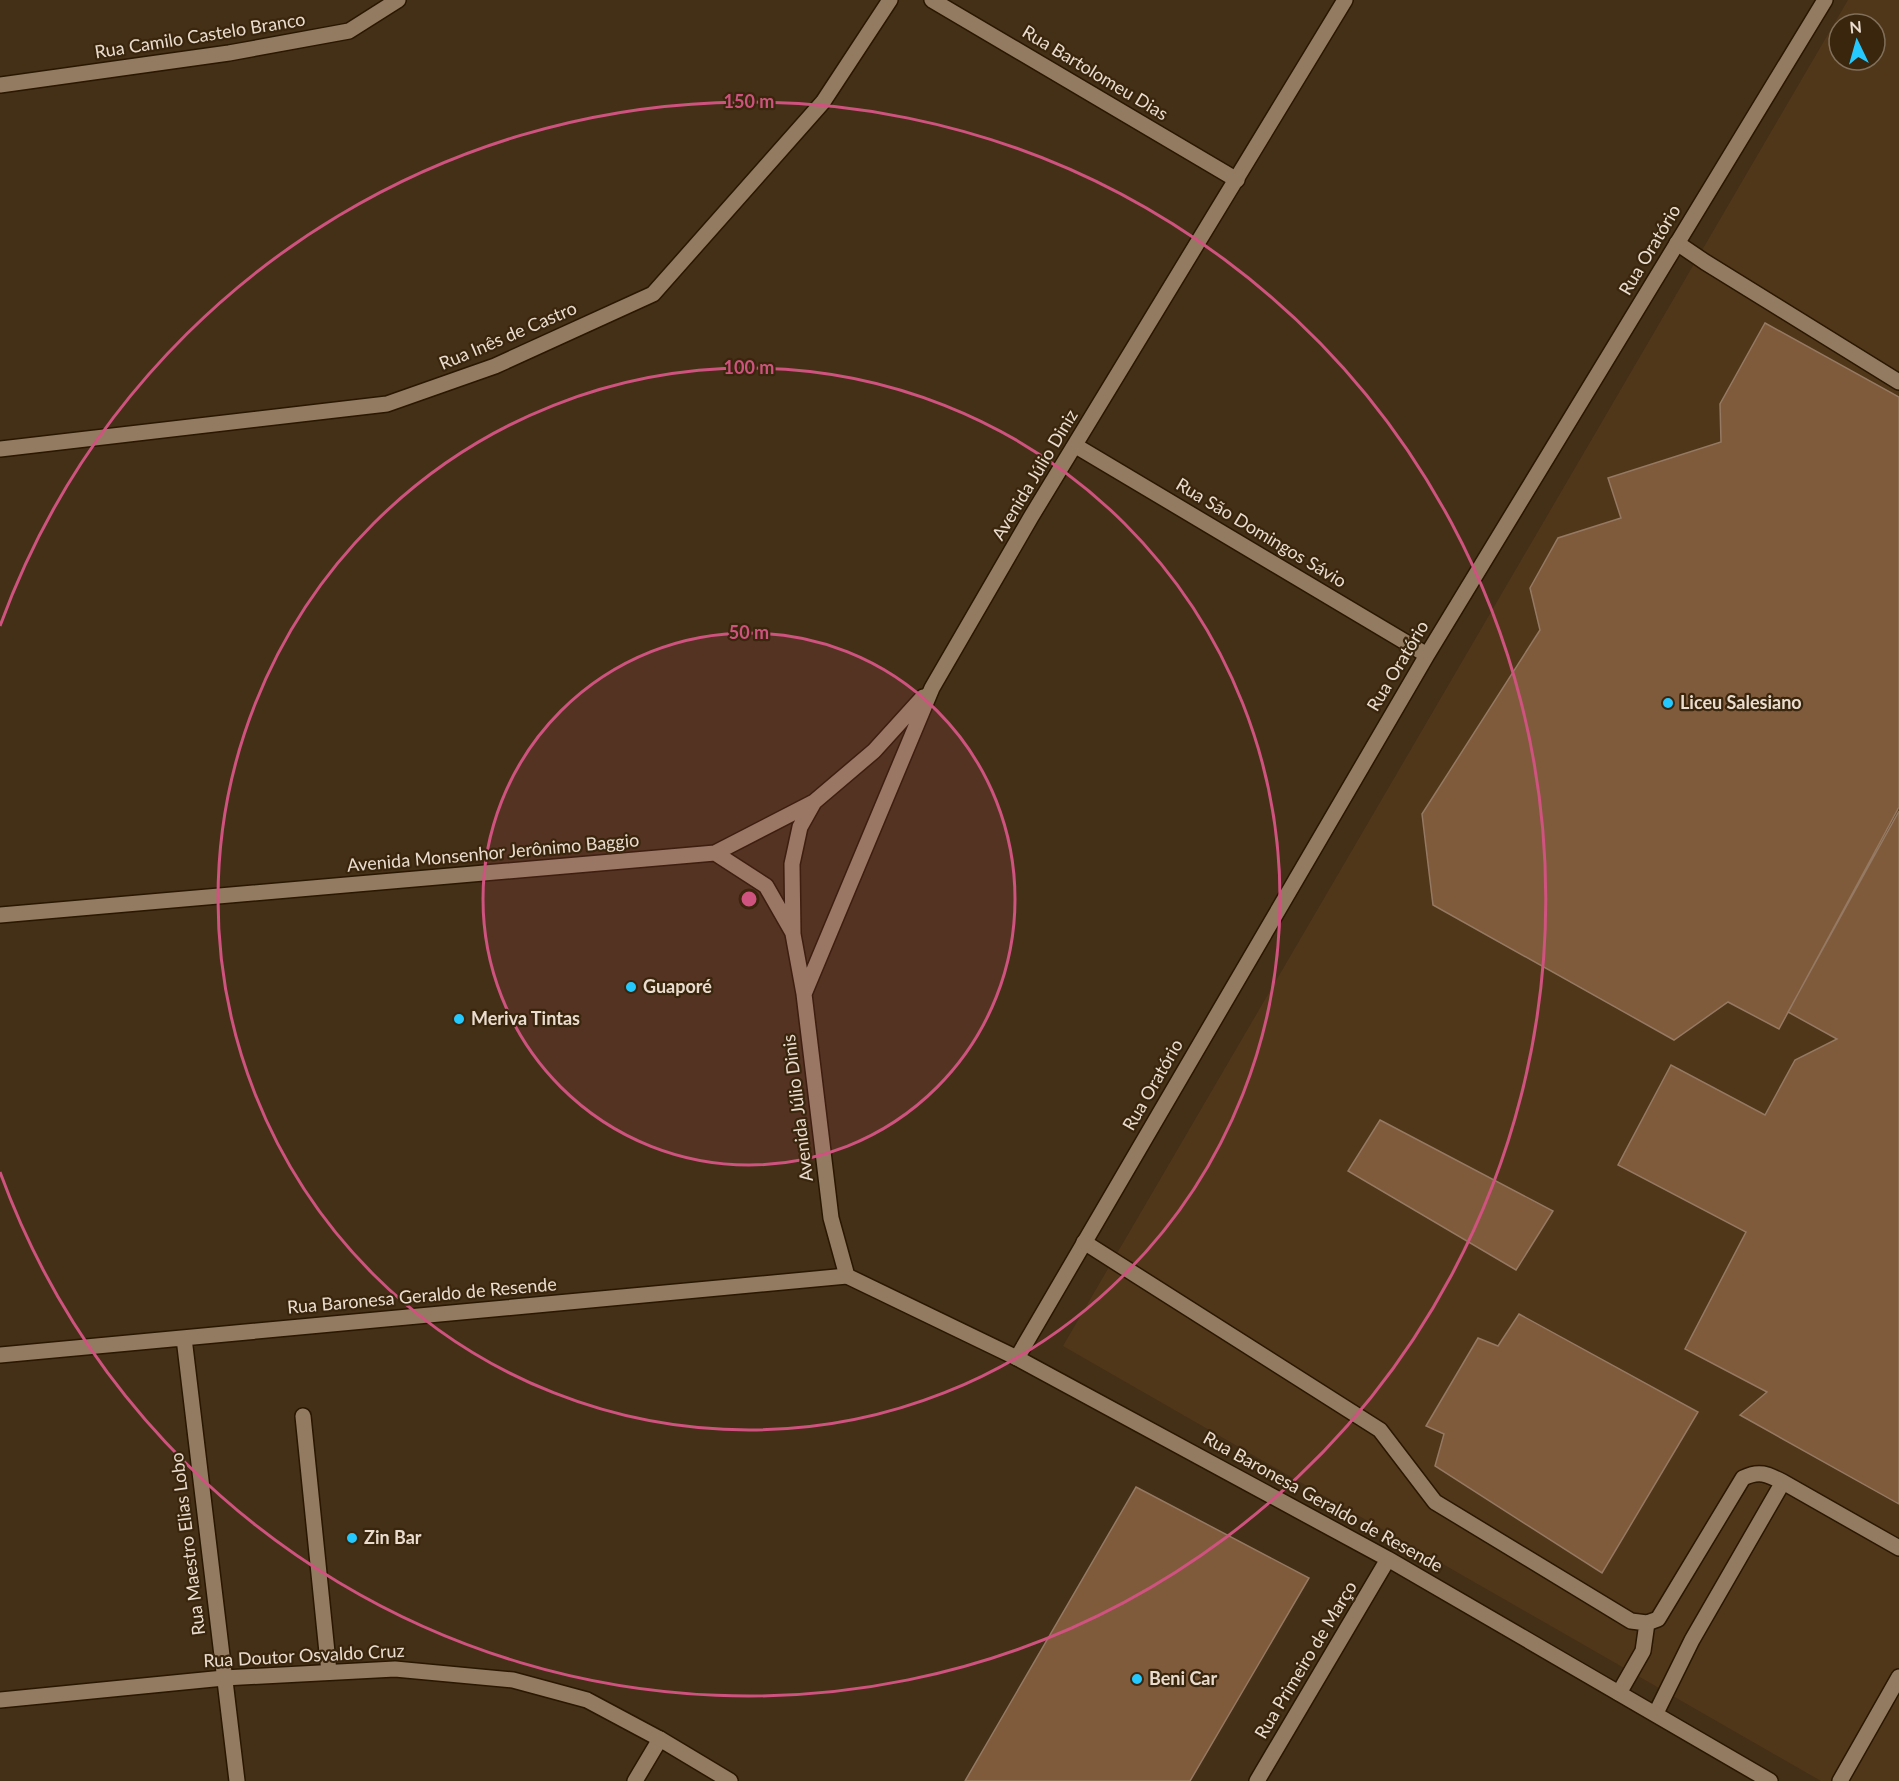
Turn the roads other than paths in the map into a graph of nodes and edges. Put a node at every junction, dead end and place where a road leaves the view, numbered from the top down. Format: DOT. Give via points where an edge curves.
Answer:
graph roads {
  1 [pos="398,0"];
  2 [pos="890,0"];
  3 [pos="932,0"];
  4 [pos="1345,0"];
  5 [pos="1825,0"];
  6 [pos="0,85"];
  7 [pos="1237,180"];
  8 [pos="1677,243"];
  9 [pos="1899,382"];
  10 [pos="1076,446"];
  11 [pos="0,449"];
  12 [pos="1427,655"];
  13 [pos="932,688"];
  14 [pos="814,802"];
  15 [pos="715,854"];
  16 [pos="0,915"];
  17 [pos="794,934"];
  18 [pos="804,994"];
  19 [pos="1084,1242"];
  20 [pos="847,1276"];
  21 [pos="184,1338"];
  22 [pos="0,1355"];
  23 [pos="1017,1358"];
  24 [pos="303,1416"];
  25 [pos="1783,1482"];
  26 [pos="1899,1548"];
  27 [pos="1388,1559"];
  28 [pos="1647,1623"];
  29 [pos="329,1672"];
  30 [pos="1899,1677"];
  31 [pos="224,1678"];
  32 [pos="1620,1693"];
  33 [pos="0,1700"];
  34 [pos="1656,1713"];
  35 [pos="660,1739"];
  36 [pos="237,1781"];
  37 [pos="635,1781"];
  38 [pos="730,1781"];
  39 [pos="1257,1781"];
  40 [pos="1770,1781"];
  41 [pos="1840,1781"];
  1 -- 6 [label="street, Rua Camilo Castelo Branco" via="350,31 229,53"];
  2 -- 11 [label="street, Rua Inês de Castro" via="823,102 653,294 495,366 387,404"];
  3 -- 7 [label="street, Rua Bartolomeu Dias"];
  4 -- 7 [label="street, Avenida Júlio Diniz"];
  5 -- 8 [label="street, Rua Oratório"];
  7 -- 10 [label="street, Avenida Júlio Diniz"];
  8 -- 9 [label="street"];
  8 -- 12 [label="street, Rua Oratório"];
  10 -- 12 [label="street, Rua São Domingos Sávio"];
  10 -- 13 [label="street, Avenida Júlio Diniz"];
  12 -- 19 [label="street, Rua Oratório"];
  13 -- 14 [label="street, Avenida Monsenhor Jerônimo Baggio" via="874,751"];
  13 -- 18 [label="street, Avenida Júlio Diniz"];
  14 -- 15 [label="street, Avenida Monsenhor Jerônimo Baggio"];
  14 -- 17 [label="street" via="800,826 792,864"];
  15 -- 16 [label="street, Avenida Monsenhor Jerônimo Baggio"];
  15 -- 17 [label="street" via="766,886"];
  17 -- 18 [label="street, Avenida Júlio Dinis"];
  18 -- 20 [label="street, Avenida Júlio Dinis" via="831,1218"];
  19 -- 23 [label="street, Rua Oratório"];
  19 -- 28 [label="street" via="1380,1430 1435,1502 1631,1621"];
  20 -- 21 [label="street, Rua Baronesa Geraldo de Resende"];
  20 -- 23 [label="street, Rua Baronesa Geraldo de Resende"];
  21 -- 22 [label="street, Rua Baronesa Geraldo de Resende"];
  21 -- 31 [label="street, Rua Maestro Elias Lobo"];
  23 -- 27 [label="street, Rua Baronesa Geraldo de Resende"];
  24 -- 29 [label="street"];
  25 -- 26 [label="street"];
  25 -- 28 [label="street" via="1767,1474 1752,1473 1743,1478 1658,1619"];
  25 -- 34 [label="street" via="1692,1640"];
  27 -- 32 [label="street, Rua Baronesa Geraldo de Resende"];
  27 -- 39 [label="street, Rua Primeiro de Março"];
  28 -- 32 [label="street" via="1643,1651"];
  29 -- 31 [label="street, Rua Doutor Osvaldo Cruz"];
  29 -- 35 [label="street, Rua Doutor Osvaldo Cruz" via="395,1669 513,1680 587,1700"];
  30 -- 41 [label="street"];
  31 -- 33 [label="street, Rua Doutor Osvaldo Cruz"];
  31 -- 36 [label="street, Rua Maestro Elias Lobo"];
  32 -- 34 [label="street, Rua Baronesa Geraldo de Resende"];
  34 -- 40 [label="street, Rua Baronesa Geraldo de Resende"];
  35 -- 37 [label="street"];
  35 -- 38 [label="street, Rua Doutor Osvaldo Cruz"];
}
